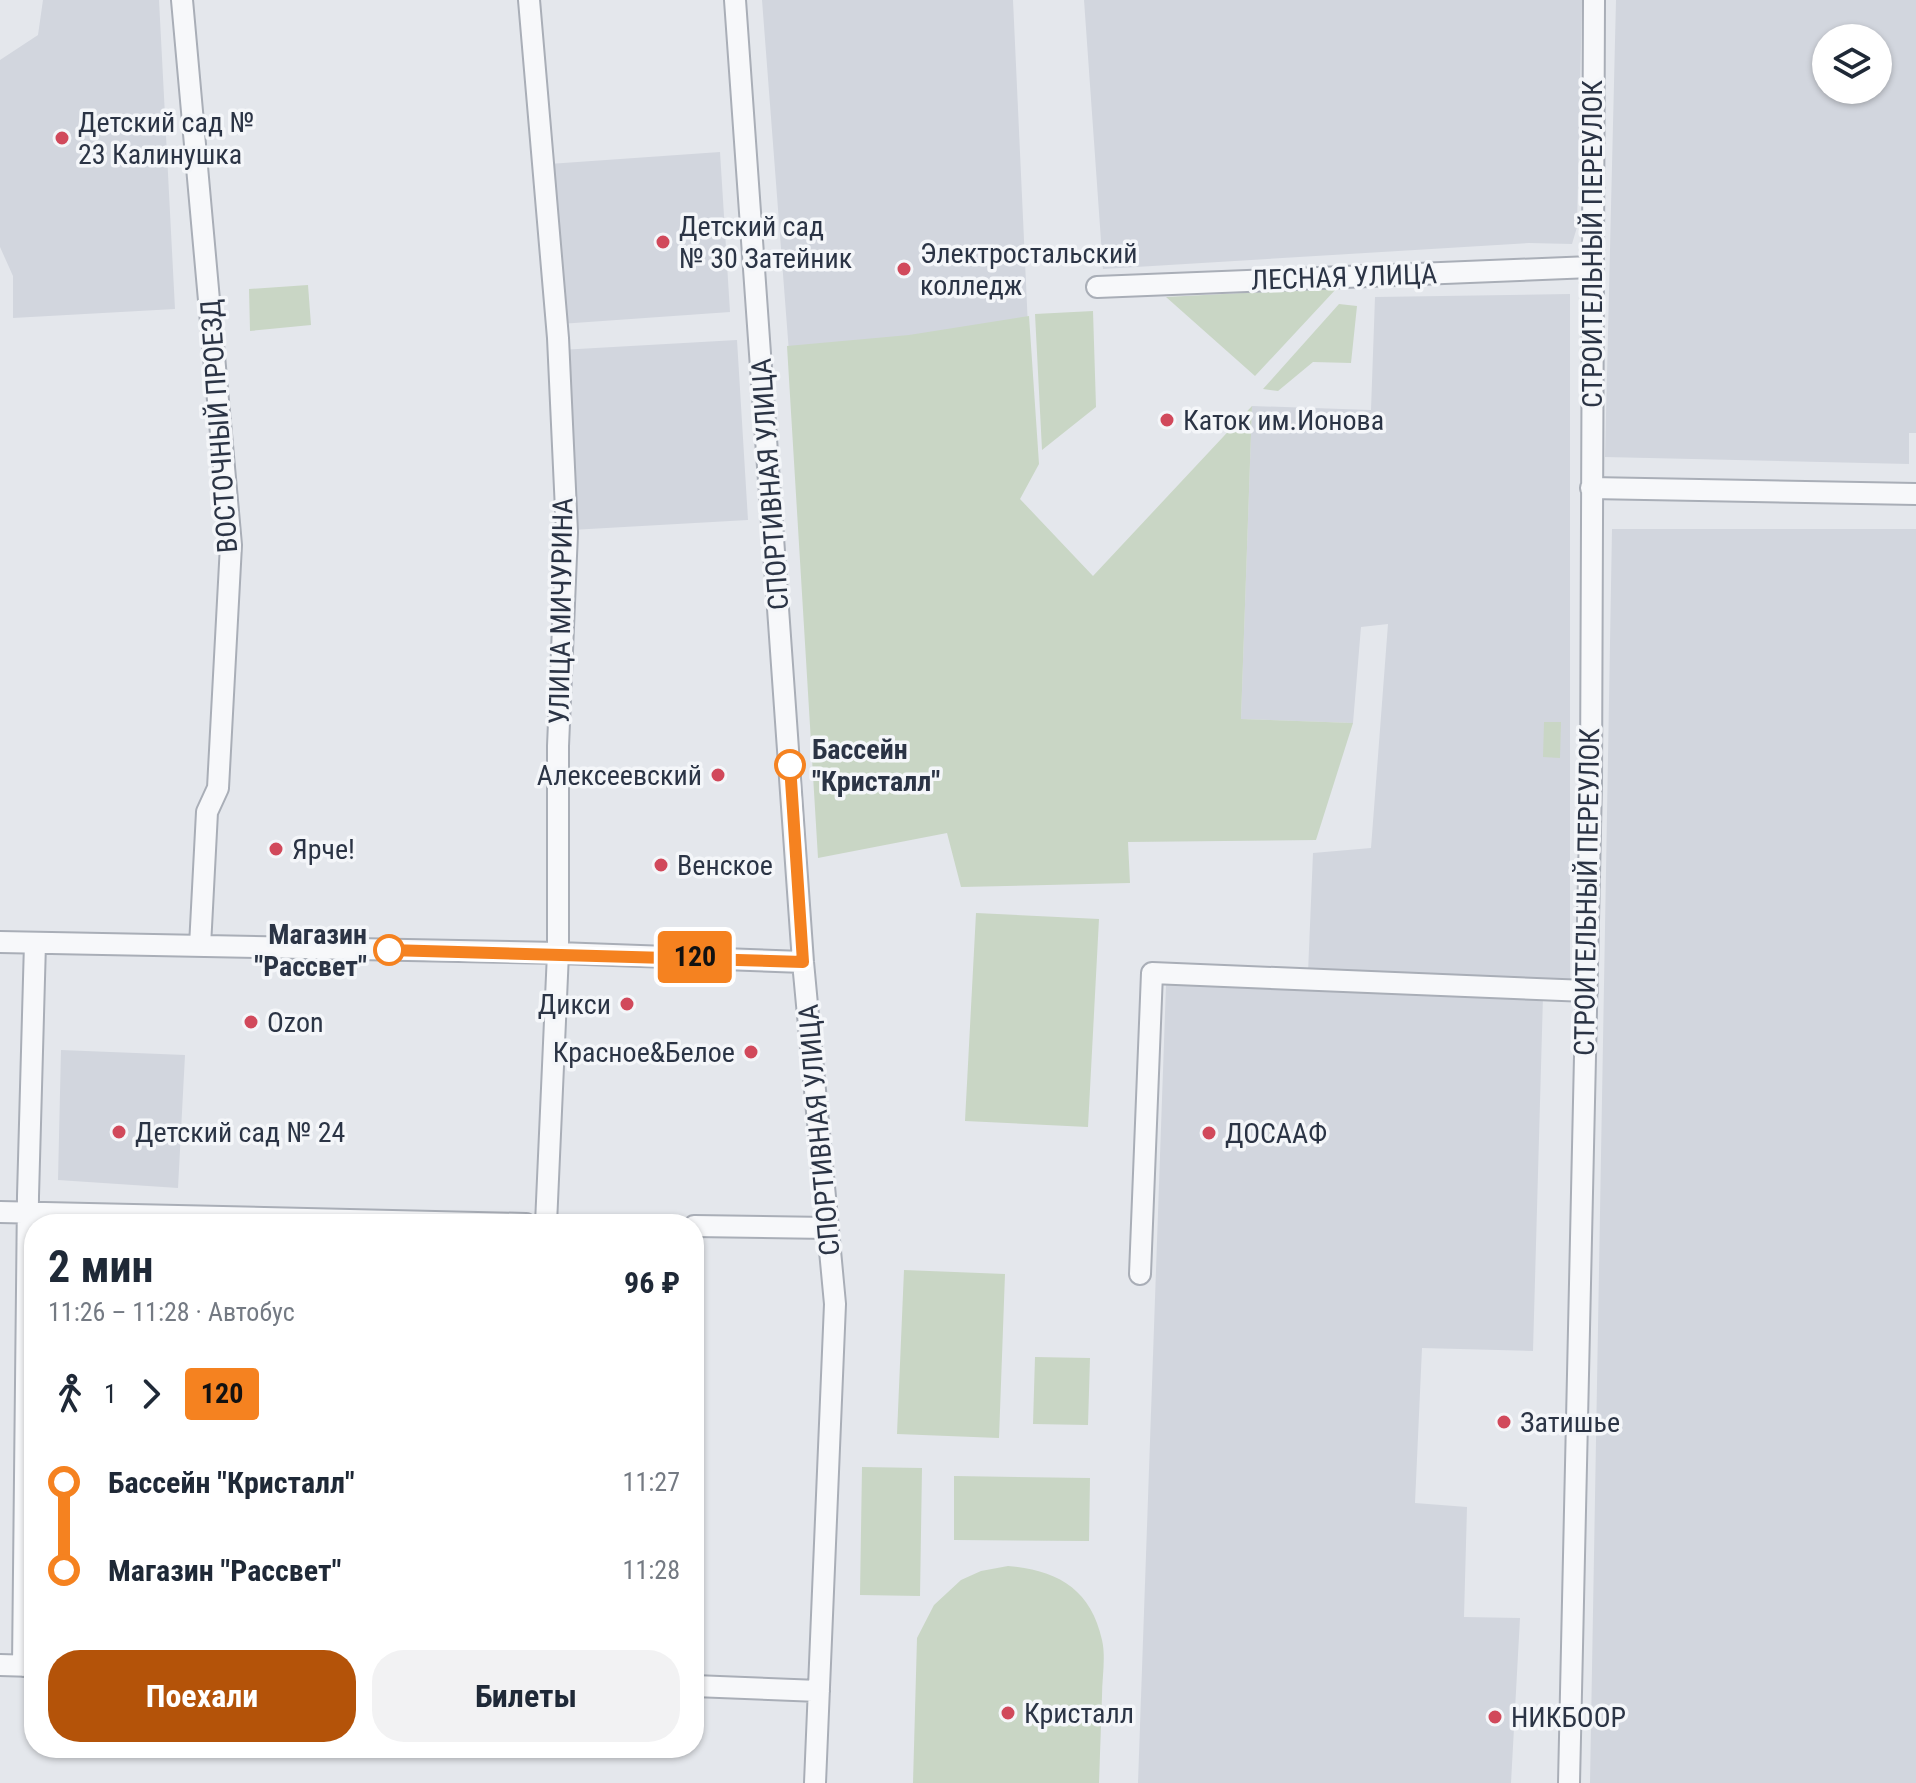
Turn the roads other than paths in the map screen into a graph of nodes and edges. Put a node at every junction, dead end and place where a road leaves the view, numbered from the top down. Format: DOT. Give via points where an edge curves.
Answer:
graph roads {
  1 [pos="182,0"];
  2 [pos="529,0"];
  3 [pos="735,0"];
  4 [pos="1594,0"];
  5 [pos="1591,267"];
  6 [pos="1097,287"];
  7 [pos="1591,488"];
  8 [pos="1916,494"];
  9 [pos="0,942"];
  10 [pos="35,943"];
  11 [pos="200,946"];
  12 [pos="558,953"];
  13 [pos="803,962"];
  14 [pos="1587,991"];
  15 [pos="0,1212"];
  16 [pos="28,1212"];
  17 [pos="111,1214"];
  18 [pos="546,1214"];
  19 [pos="704,1226"];
  20 [pos="828,1228"];
  21 [pos="1140,1274"];
  22 [pos="0,1665"];
  23 [pos="24,1666"];
  24 [pos="704,1686"];
  25 [pos="819,1691"];
  26 [pos="815,1783"];
  27 [pos="1569,1783"];
  1 -- 11 [label="street, ВОСТОЧНЫЙ ПРОЕЗД" via="231,545 218,788 207,812"];
  2 -- 12 [label="street, УЛИЦА МИЧУРИНА" via="558,338 567,532 558,746"];
  3 -- 13 [label="street, СПОРТИВНАЯ УЛИЦА"];
  4 -- 5 [label="street, СТРОИТЕЛЬНЫЙ ПЕРЕУЛОК"];
  5 -- 6 [label="street, ЛЕСНАЯ УЛИЦА"];
  5 -- 7 [label="street, СТРОИТЕЛЬНЫЙ ПЕРЕУЛОК"];
  7 -- 8 [label="street"];
  7 -- 14 [label="street, СТРОИТЕЛЬНЫЙ ПЕРЕУЛОК"];
  9 -- 10 [label="street"];
  10 -- 11 [label="street"];
  10 -- 16 [label="street"];
  11 -- 12 [label="street"];
  12 -- 13 [label="street"];
  12 -- 18 [label="street, УЛИЦА МИЧУРИНА"];
  13 -- 20 [label="street, СПОРТИВНАЯ УЛИЦА"];
  14 -- 21 [label="street" via="1152,973"];
  14 -- 27 [label="street, СТРОИТЕЛЬНЫЙ ПЕРЕУЛОК"];
  15 -- 16 [label="street"];
  16 -- 17 [label="street"];
  19 -- 20 [label="street"];
  20 -- 25 [label="street, СПОРТИВНАЯ УЛИЦА" via="834,1319"];
  22 -- 23 [label="street"];
  24 -- 25 [label="street"];
  25 -- 26 [label="street, СПОРТИВНАЯ УЛИЦА"];
}
